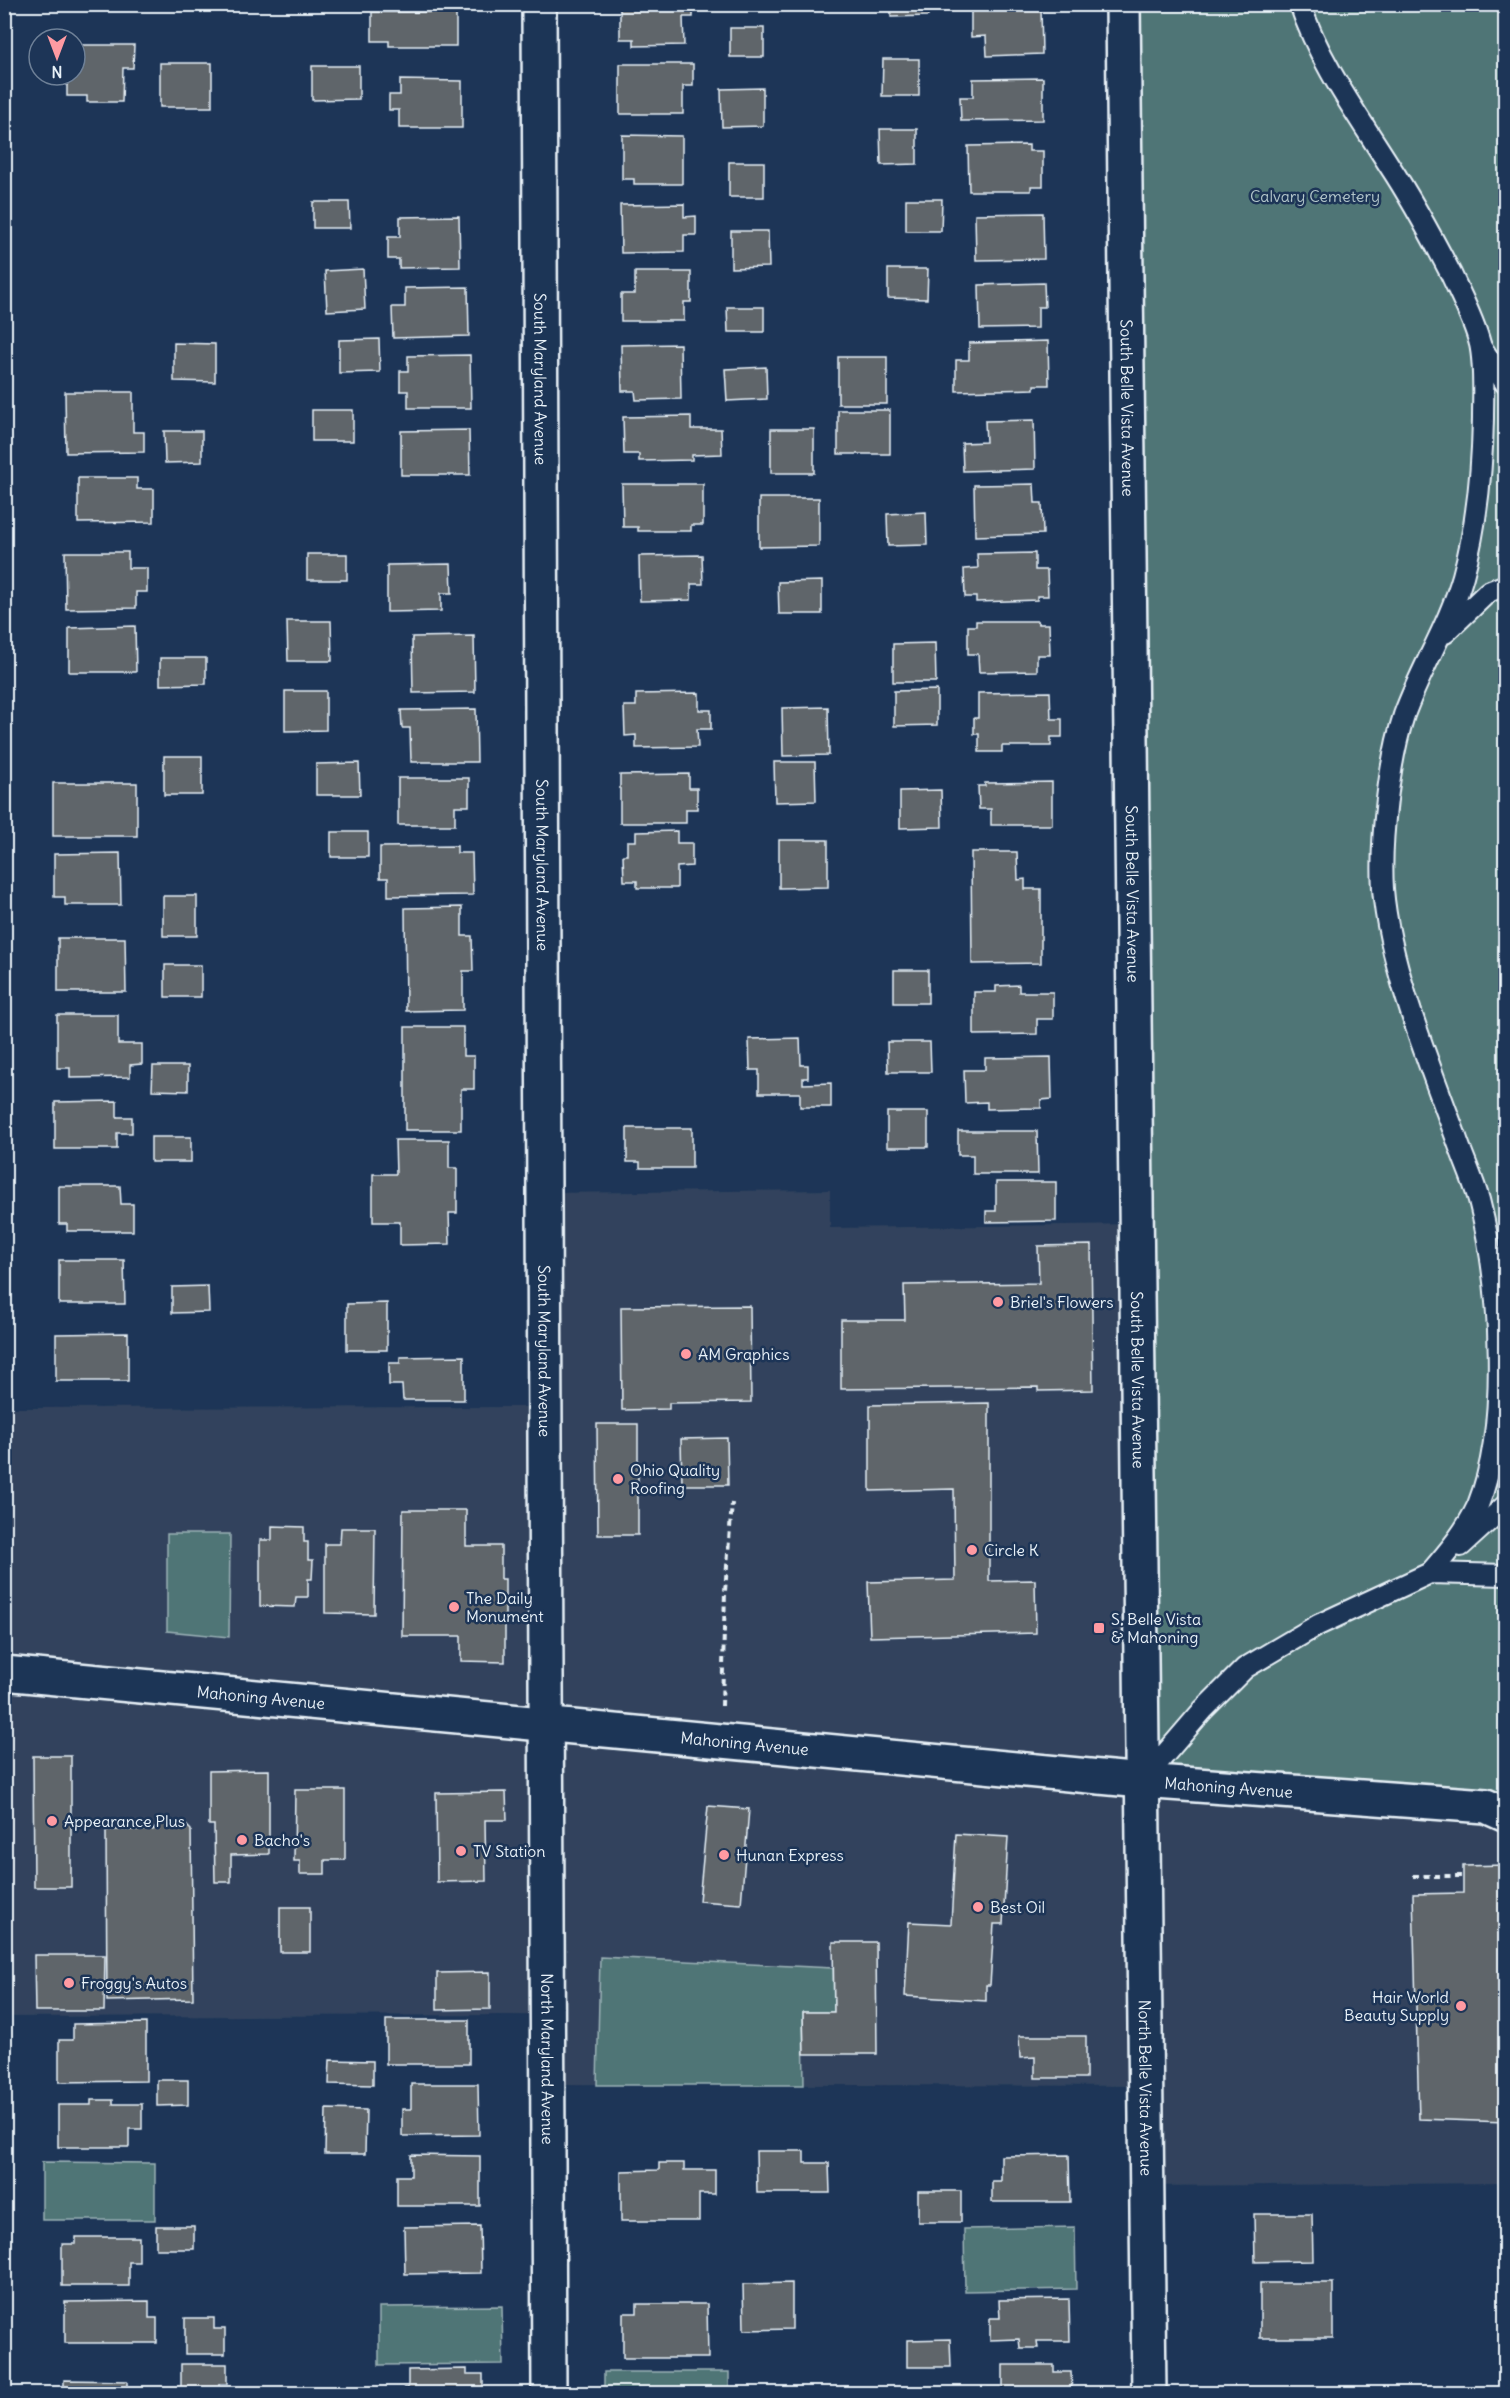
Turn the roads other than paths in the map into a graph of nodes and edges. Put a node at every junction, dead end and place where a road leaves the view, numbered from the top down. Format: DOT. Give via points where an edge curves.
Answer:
graph roads {
  1 [pos="539,4"];
  2 [pos="1123,4"];
  3 [pos="1300,4"];
  4 [pos="1480,345"];
  5 [pos="1506,384"];
  6 [pos="1506,585"];
  7 [pos="1438,641"];
  8 [pos="1506,1505"];
  9 [pos="1430,1574"];
  10 [pos="1506,1575"];
  11 [pos="4,1673"];
  12 [pos="546,1725"];
  13 [pos="1142,1781"];
  14 [pos="1499,1807"];
  15 [pos="549,2394"];
  16 [pos="1149,2394"];
  1 -- 12 [label="street, South Maryland Avenue"];
  2 -- 13 [label="street, South Belle Vista Avenue"];
  3 -- 4 [label="lane" via="1307,26 1350,102 1432,235 1462,296"];
  4 -- 5 [label="lane"];
  4 -- 7 [label="lane" via="1483,435 1476,513 1462,577"];
  6 -- 7 [label="lane" via="1488,592"];
  7 -- 9 [label="lane" via="1403,718 1382,851 1383,894 1412,1013 1478,1200 1497,1296 1501,1346 1500,1406 1492,1458 1479,1503 1461,1536"];
  8 -- 9 [label="lane"];
  9 -- 10 [label="lane"];
  9 -- 13 [label="lane" via="1318,1625 1245,1668"];
  11 -- 12 [label="street, Mahoning Avenue"];
  12 -- 13 [label="street, Mahoning Avenue"];
  12 -- 15 [label="street, North Maryland Avenue"];
  13 -- 14 [label="street, Mahoning Avenue"];
  13 -- 16 [label="street, North Belle Vista Avenue"];
}
